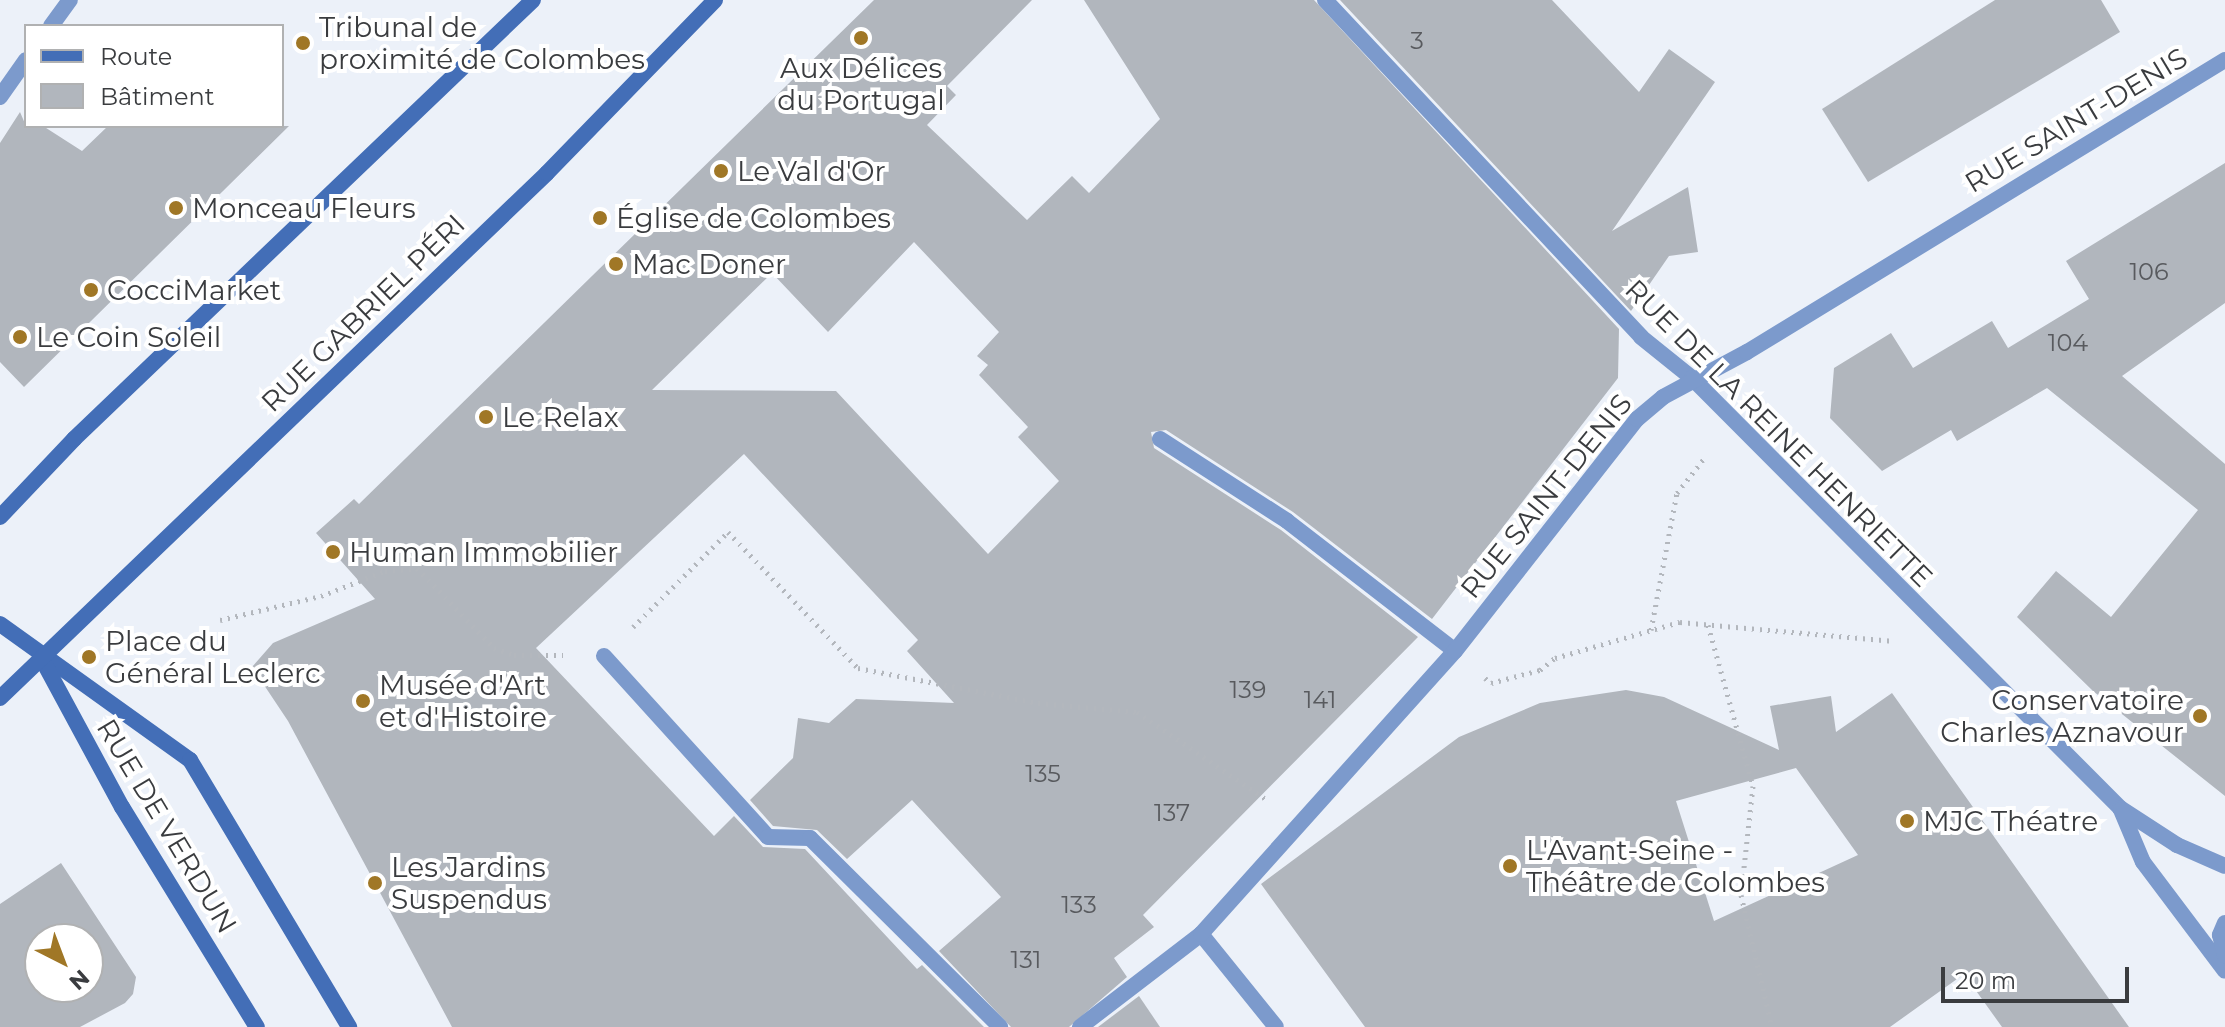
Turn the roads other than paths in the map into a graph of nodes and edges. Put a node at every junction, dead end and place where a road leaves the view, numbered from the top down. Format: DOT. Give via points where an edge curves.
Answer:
graph roads {
  1 [pos="70,0"];
  2 [pos="533,0"];
  3 [pos="715,0"];
  4 [pos="1325,0"];
  5 [pos="52,24"];
  6 [pos="2225,60"];
  7 [pos="24,63"];
  8 [pos="0,97"];
  9 [pos="1692,378"];
  10 [pos="1160,439"];
  11 [pos="0,517"];
  12 [pos="0,624"];
  13 [pos="1455,651"];
  14 [pos="604,656"];
  15 [pos="41,659"];
  16 [pos="0,698"];
  17 [pos="2120,808"];
  18 [pos="2225,866"];
  19 [pos="2225,923"];
  20 [pos="1201,934"];
  21 [pos="2225,955"];
  22 [pos="2225,971"];
  23 [pos="257,1027"];
  24 [pos="349,1027"];
  25 [pos="1000,1027"];
  26 [pos="1080,1027"];
  27 [pos="1276,1027"];
  1 -- 5 [label="street"];
  2 -- 11 [label="main road" via="74,439"];
  3 -- 15 [label="main road, RUE GABRIEL PÉRI" via="535,184"];
  4 -- 9 [label="street, RUE DE LA REINE HENRIETTE" via="1641,337"];
  6 -- 9 [label="street, RUE SAINT-DENIS" via="1747,352"];
  7 -- 8 [label="street"];
  9 -- 13 [label="street, RUE SAINT-DENIS" via="1637,419"];
  9 -- 17 [label="street, RUE DE LA REINE HENRIETTE"];
  10 -- 13 [label="street" via="1287,521"];
  12 -- 15 [label="main road"];
  13 -- 20 [label="street, RUE SAINT-DENIS"];
  14 -- 25 [label="street" via="768,837 810,838"];
  15 -- 16 [label="main road, RUE GABRIEL PÉRI"];
  15 -- 23 [label="main road, RUE DE VERDUN" via="122,807"];
  15 -- 24 [label="main road, RUE DE VERDUN" via="190,760"];
  17 -- 18 [label="street, RUE DE LA REINE HENRIETTE" via="2177,845"];
  17 -- 22 [label="street" via="2143,862"];
  19 -- 21 [label="street" via="2220,935"];
  20 -- 26 [label="street, RUE SAINT-DENIS"];
  20 -- 27 [label="street"];
}
